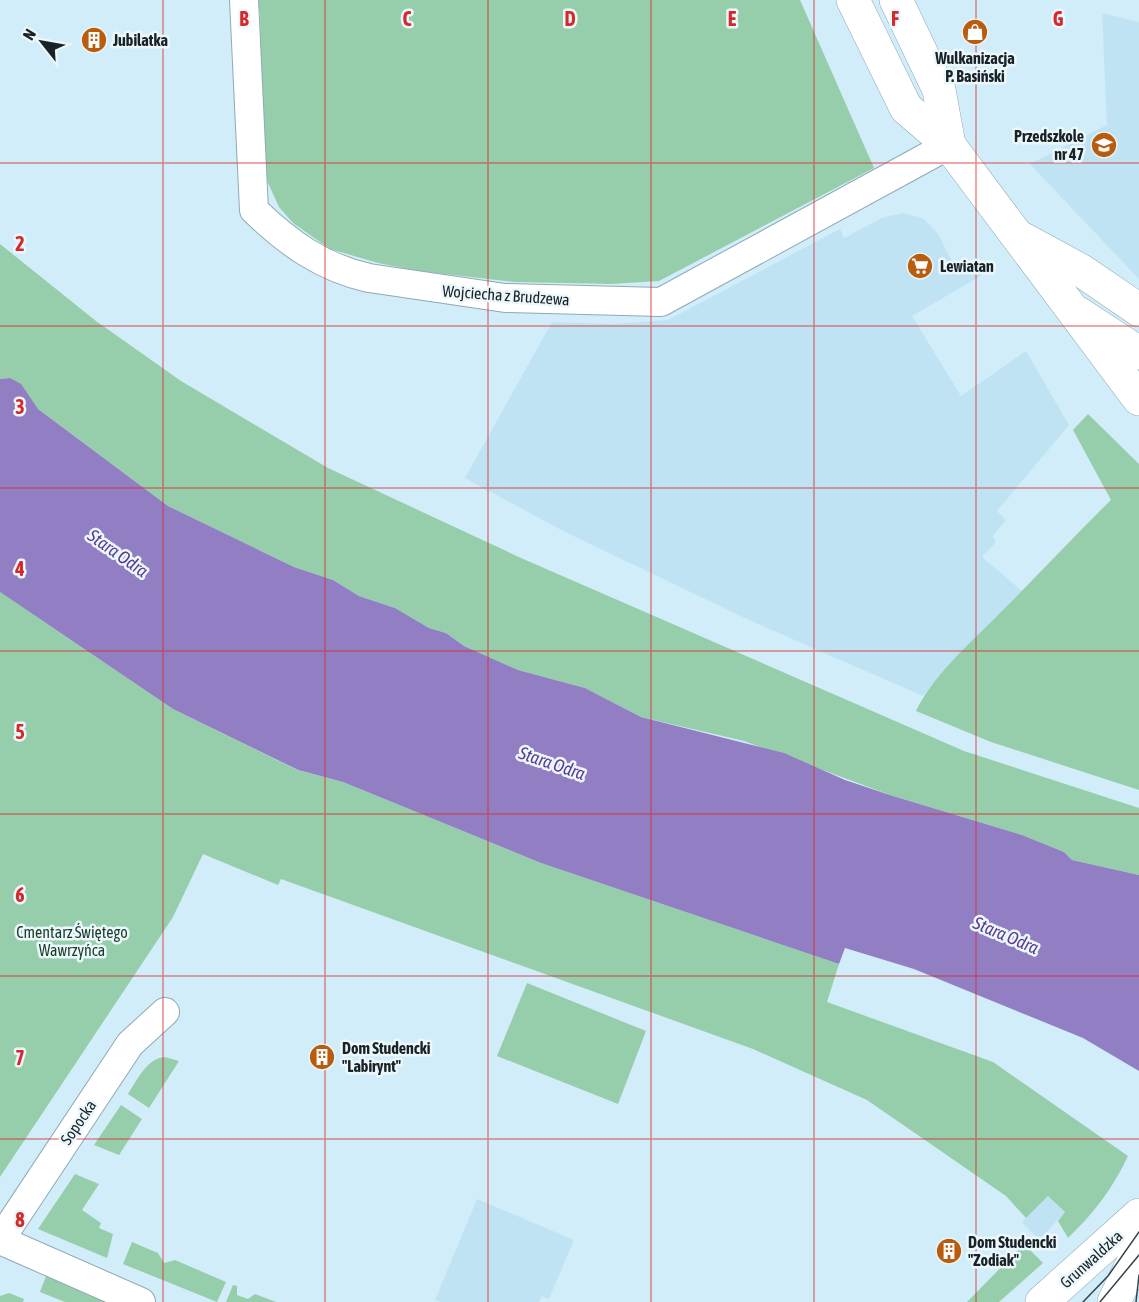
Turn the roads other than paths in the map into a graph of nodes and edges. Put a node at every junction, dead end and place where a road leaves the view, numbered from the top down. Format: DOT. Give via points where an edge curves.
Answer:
graph roads {
  1 [pos="244,0"];
  2 [pos="853,0"];
  3 [pos="896,0"];
  4 [pos="949,145"];
  5 [pos="1016,234"];
  6 [pos="1071,309"];
  7 [pos="1139,310"];
  8 [pos="1139,353"];
  9 [pos="1139,399"];
  10 [pos="165,1012"];
  11 [pos="1139,1215"];
  12 [pos="0,1240"];
  13 [pos="1139,1250"];
  14 [pos="141,1302"];
  15 [pos="1042,1302"];
  16 [pos="1114,1302"];
  1 -- 4 [label="street, Wojciecha z Brudzewa" via="254,210 291,243 347,273 505,298 661,302"];
  2 -- 4 [label="main road" via="906,108"];
  3 -- 4 [label="main road" via="939,90"];
  4 -- 5 [label="main road"];
  5 -- 6 [label="main road"];
  5 -- 7 [label="main road" via="1082,271"];
  6 -- 8 [label="main road"];
  6 -- 9 [label="main road"];
  10 -- 12 [label="street, Sopocka" via="130,1044"];
  11 -- 15 [label="main road, Grunwaldzka"];
  12 -- 14 [label="street"];
  13 -- 16 [label="main road, Grunwaldzka"];
}
